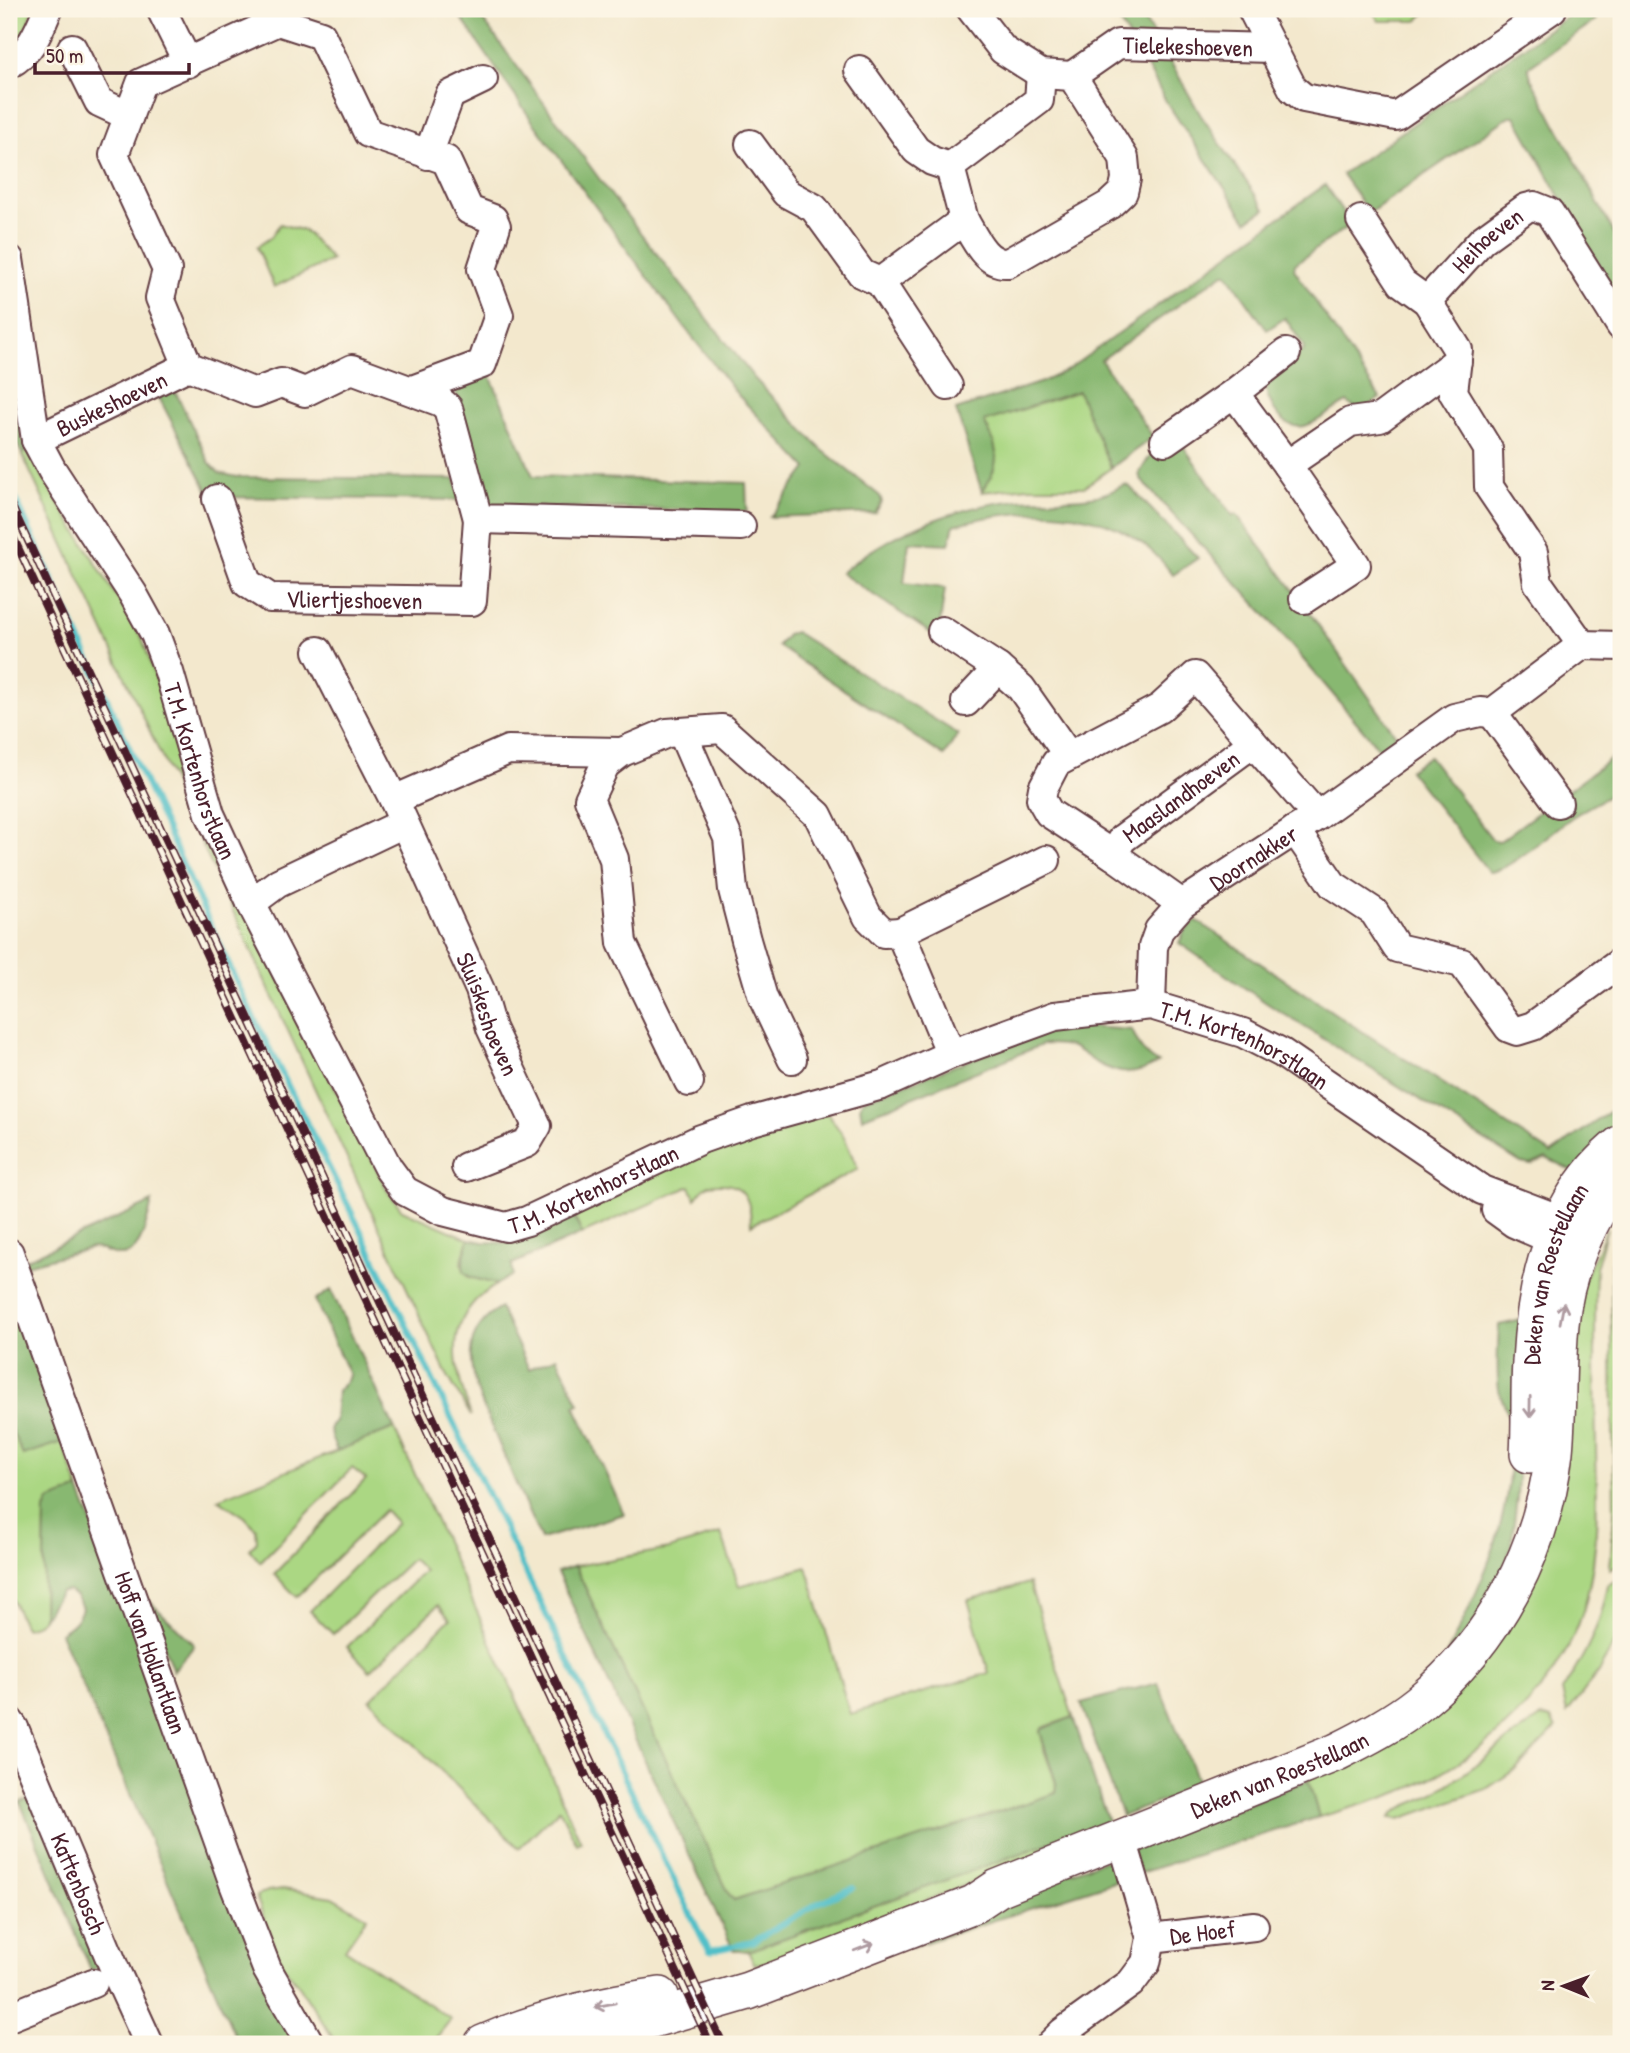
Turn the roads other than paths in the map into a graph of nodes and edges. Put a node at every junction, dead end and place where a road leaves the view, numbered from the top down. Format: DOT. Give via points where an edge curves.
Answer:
graph roads {
  1 [pos="48,9"];
  2 [pos="161,9"];
  3 [pos="971,9"];
  4 [pos="1252,9"];
  5 [pos="1552,9"];
  6 [pos="276,15"];
  7 [pos="72,48"];
  8 [pos="1272,48"];
  9 [pos="188,63"];
  10 [pos="9,64"];
  11 [pos="859,70"];
  12 [pos="1041,74"];
  13 [pos="1072,76"];
  14 [pos="483,79"];
  15 [pos="129,116"];
  16 [pos="750,144"];
  17 [pos="429,155"];
  18 [pos="950,167"];
  19 [pos="964,220"];
  20 [pos="1361,220"];
  21 [pos="9,259"];
  22 [pos="880,282"];
  23 [pos="1427,301"];
  24 [pos="1621,326"];
  25 [pos="1286,353"];
  26 [pos="1457,361"];
  27 [pos="188,366"];
  28 [pos="948,386"];
  29 [pos="412,390"];
  30 [pos="1234,393"];
  31 [pos="36,440"];
  32 [pos="1165,441"];
  33 [pos="1287,465"];
  34 [pos="218,499"];
  35 [pos="478,519"];
  36 [pos="741,526"];
  37 [pos="1304,599"];
  38 [pos="942,631"];
  39 [pos="1582,645"];
  40 [pos="1621,646"];
  41 [pos="317,651"];
  42 [pos="998,668"];
  43 [pos="966,702"];
  44 [pos="1492,713"];
  45 [pos="682,732"];
  46 [pos="1253,743"];
  47 [pos="622,752"];
  48 [pos="1068,755"];
  49 [pos="1558,803"];
  50 [pos="399,811"];
  51 [pos="1306,823"];
  52 [pos="1114,855"];
  53 [pos="1046,860"];
  54 [pos="251,904"];
  55 [pos="1182,904"];
  56 [pos="900,932"];
  57 [pos="1621,962"];
  58 [pos="1151,1005"];
  59 [pos="951,1054"];
  60 [pos="792,1059"];
  61 [pos="689,1082"];
  62 [pos="1621,1144"];
  63 [pos="466,1167"];
  64 [pos="1621,1173"];
  65 [pos="1569,1235"];
  66 [pos="9,1253"];
  67 [pos="9,1721"];
  68 [pos="1122,1839"];
  69 [pos="998,1888"];
  70 [pos="1254,1926"];
  71 [pos="1152,1938"];
  72 [pos="93,1983"];
  73 [pos="10,2015"];
  74 [pos="487,2043"];
  75 [pos="149,2044"];
  76 [pos="310,2044"];
  77 [pos="567,2044"];
  78 [pos="1051,2044"];
  1 -- 10 [label="street" via="36,40"];
  2 -- 9 [label="street"];
  3 -- 12 [label="street" via="1003,50"];
  4 -- 8 [label="street, Tielekeshoeven"];
  5 -- 8 [label="street, Tielekeshoeven" via="1396,116 1304,98 1293,89"];
  6 -- 9 [label="street, Buskeshoeven"];
  6 -- 17 [label="street, Buskeshoeven" via="321,35 368,133"];
  7 -- 15 [label="street" via="99,102"];
  8 -- 13 [label="street, Tielekeshoeven" via="1118,44"];
  9 -- 15 [label="street, Buskeshoeven" via="141,83"];
  11 -- 18 [label="street" via="916,150"];
  12 -- 13 [label="street"];
  12 -- 18 [label="street" via="1039,100"];
  13 -- 19 [label="street" via="1124,158 1123,192 1109,205 1008,263 1000,264 986,255"];
  14 -- 17 [label="street" via="450,95"];
  15 -- 27 [label="street, Buskeshoeven" via="114,155 167,270 160,298"];
  16 -- 22 [label="street" via="786,193 814,208 862,274"];
  17 -- 29 [label="street, Buskeshoeven" via="446,160 469,211 493,219 496,226 482,268 499,315 482,365"];
  18 -- 19 [label="street"];
  19 -- 22 [label="street"];
  20 -- 23 [label="street" via="1402,283"];
  21 -- 31 [label="street, T.M. Kortenhorstlaan"];
  22 -- 28 [label="street"];
  23 -- 24 [label="street, Heihoeven" via="1482,240 1534,205 1549,212"];
  23 -- 26 [label="street" via="1458,349"];
  25 -- 30 [label="street"];
  26 -- 33 [label="street" via="1380,418 1350,422"];
  26 -- 39 [label="street" via="1453,392 1488,449 1489,487 1534,552 1538,583"];
  27 -- 29 [label="street, Buskeshoeven" via="255,393 281,383 305,392 352,369"];
  27 -- 31 [label="street, Buskeshoeven"];
  29 -- 35 [label="street, Vliertjeshoeven" via="448,408"];
  30 -- 32 [label="street"];
  30 -- 33 [label="street"];
  31 -- 54 [label="street, T.M. Kortenhorstlaan" via="155,634 210,814"];
  33 -- 37 [label="street" via="1356,565"];
  34 -- 35 [label="street, Vliertjeshoeven" via="247,583 270,598 472,601"];
  35 -- 36 [label="street"];
  38 -- 42 [label="street"];
  39 -- 40 [label="street"];
  39 -- 44 [label="street"];
  41 -- 50 [label="street, Sluiskeshoeven"];
  42 -- 43 [label="street"];
  42 -- 48 [label="street" via="1020,688"];
  44 -- 49 [label="street"];
  44 -- 51 [label="street, Doornakker" via="1454,718"];
  45 -- 47 [label="street" via="667,733"];
  45 -- 56 [label="street" via="722,729 818,815 868,917 884,933"];
  45 -- 60 [label="street" via="728,838 733,890 746,940 763,998"];
  46 -- 48 [label="street, Maaslandhoeven" via="1195,676 1160,708"];
  46 -- 51 [label="street, Maaslandhoeven"];
  46 -- 52 [label="street, Maaslandhoeven" via="1122,839"];
  47 -- 50 [label="street" via="509,750"];
  47 -- 61 [label="street" via="605,765 589,799 614,859 622,943"];
  48 -- 52 [label="street, Maaslandhoeven" via="1056,764 1041,799 1049,813"];
  50 -- 54 [label="street"];
  50 -- 63 [label="street, Sluiskeshoeven" via="537,1126 527,1143"];
  51 -- 55 [label="street, Doornakker"];
  51 -- 57 [label="street, Maaslandhoeven" via="1333,885 1374,912 1397,948 1462,962 1509,1028 1517,1031 1533,1026"];
  52 -- 55 [label="street, Maaslandhoeven"];
  53 -- 56 [label="street"];
  54 -- 59 [label="street, T.M. Kortenhorstlaan" via="388,1167 405,1191 443,1212 506,1227 701,1139 882,1085"];
  55 -- 58 [label="street, Doornakker" via="1158,930"];
  56 -- 59 [label="street"];
  58 -- 59 [label="street, T.M. Kortenhorstlaan" via="1055,1016"];
  58 -- 65 [label="street, T.M. Kortenhorstlaan" via="1243,1033 1282,1053 1482,1190"];
  62 -- 65 [label="main road, Deken van Roestellaan" via="1591,1172"];
  64 -- 65 [label="main road, Deken van Roestellaan"];
  65 -- 68 [label="main road, Deken van Roestellaan" via="1554,1449 1543,1516 1530,1554 1486,1632 1462,1663 1418,1704 1384,1727 1337,1752"];
  66 -- 76 [label="street, Hoff van Hollantlaan" via="234,1884 267,1969"];
  67 -- 75 [label="street, Kattenbosch"];
  68 -- 69 [label="main road, Deken van Roestellaan"];
  68 -- 71 [label="street, De Hoef"];
  69 -- 74 [label="main road, Deken van Roestellaan, one-way" via="922,1898 846,1927 758,1972 697,1990 581,2010"];
  77 -- 69 [label="main road, Deken van Roestellaan, one-way" via="748,1991 974,1904"];
  70 -- 71 [label="street, De Hoef"];
  71 -- 78 [label="street, De Hoef" via="1146,1963 1131,1983"];
  72 -- 73 [label="street"];
}
